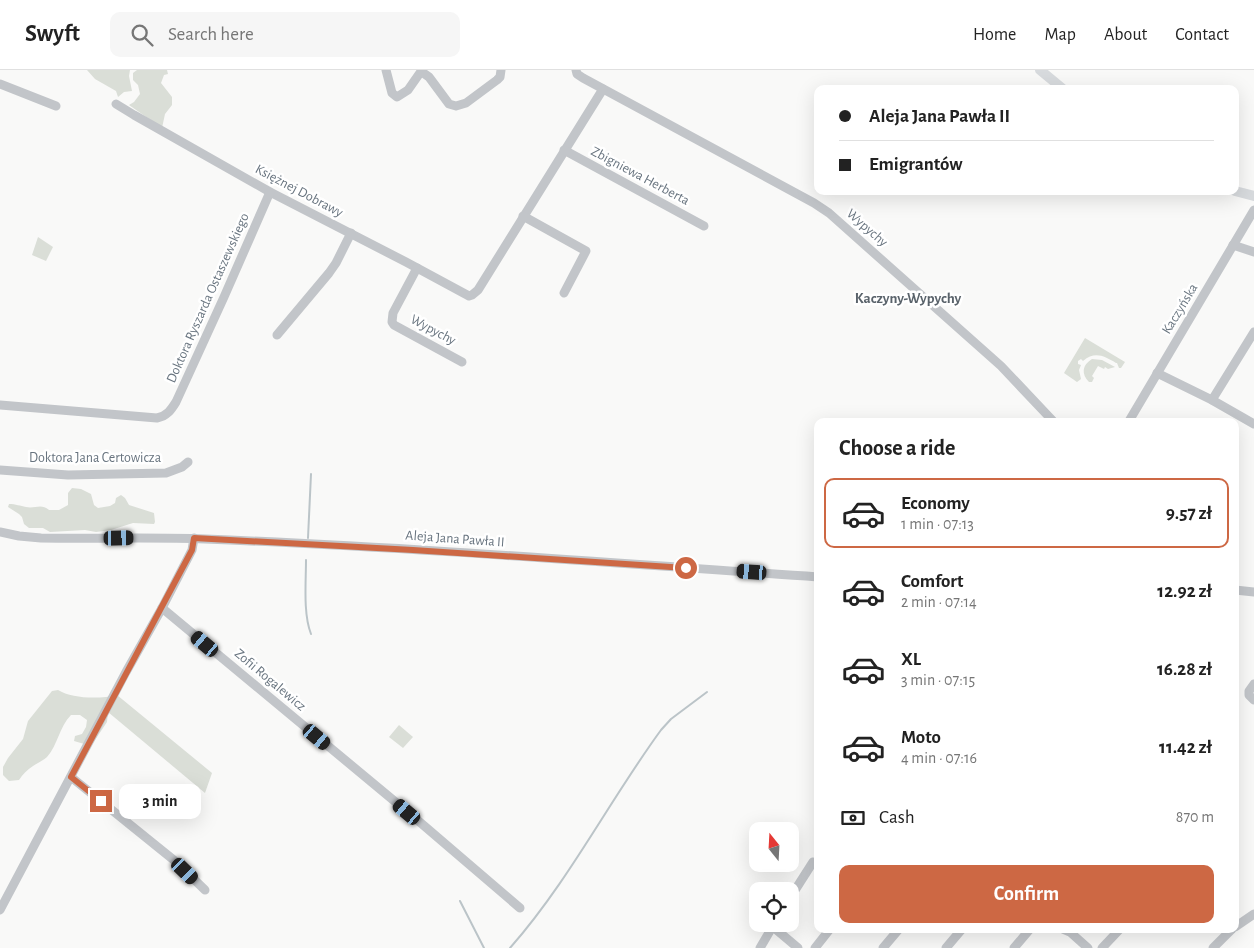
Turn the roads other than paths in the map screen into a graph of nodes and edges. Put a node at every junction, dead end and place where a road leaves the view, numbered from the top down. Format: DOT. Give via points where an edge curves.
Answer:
graph roads {
  1 [pos="386,70"];
  2 [pos="501,70"];
  3 [pos="1040,70"];
  4 [pos="422,71"];
  5 [pos="576,72"];
  6 [pos="0,84"];
  7 [pos="1058,85"];
  8 [pos="603,89"];
  9 [pos="116,104"];
  10 [pos="56,106"];
  11 [pos="564,150"];
  12 [pos="270,192"];
  13 [pos="1239,192"];
  14 [pos="1254,196"];
  15 [pos="1254,210"];
  16 [pos="523,216"];
  17 [pos="704,226"];
  18 [pos="351,234"];
  19 [pos="1233,245"];
  20 [pos="1254,252"];
  21 [pos="417,268"];
  22 [pos="564,292"];
  23 [pos="1254,332"];
  24 [pos="277,335"];
  25 [pos="462,362"];
  26 [pos="1157,373"];
  27 [pos="1212,400"];
  28 [pos="0,405"];
  29 [pos="1050,418"];
  30 [pos="1131,418"];
  31 [pos="1254,424"];
  32 [pos="188,462"];
  33 [pos="0,470"];
  34 [pos="0,532"];
  35 [pos="194,538"];
  36 [pos="814,577"];
  37 [pos="1239,590"];
  38 [pos="1254,592"];
  39 [pos="162,608"];
  40 [pos="1254,684"];
  41 [pos="1254,700"];
  42 [pos="71,777"];
  43 [pos="813,862"];
  44 [pos="799,884"];
  45 [pos="205,890"];
  46 [pos="520,908"];
  47 [pos="0,910"];
  48 [pos="1254,914"];
  49 [pos="1239,924"];
  50 [pos="769,932"];
  51 [pos="781,932"];
  52 [pos="827,933"];
  53 [pos="896,933"];
  54 [pos="959,933"];
  55 [pos="1027,933"];
  56 [pos="1070,933"];
  57 [pos="1116,933"];
  58 [pos="1229,933"];
  59 [pos="760,948"];
  60 [pos="798,948"];
  61 [pos="815,948"];
  62 [pos="883,948"];
  63 [pos="946,948"];
  64 [pos="1014,948"];
  65 [pos="1088,948"];
  66 [pos="1102,948"];
  67 [pos="1213,948"];
  1 -- 4 [label="street" via="392,92 397,97 408,90"];
  2 -- 4 [label="street" via="500,77 493,84 466,103 456,106 449,104"];
  3 -- 7 [label="main road"];
  5 -- 8 [label="street, Wypychy"];
  6 -- 10 [label="street"];
  8 -- 11 [label="street"];
  8 -- 29 [label="street, Wypychy" via="829,213 1001,366"];
  9 -- 12 [label="street, Księżnej Dobrawy"];
  11 -- 16 [label="street"];
  11 -- 17 [label="street, Zbigniewa Herberta"];
  12 -- 18 [label="street, Księżnej Dobrawy"];
  12 -- 28 [label="street, Doktora Ryszarda Ostaszewskiego" via="180,393 168,413 157,418"];
  13 -- 14 [label="main road"];
  15 -- 19 [label="street, Kaczyńska"];
  16 -- 21 [label="street, Księżnej Dobrawy" via="472,295"];
  16 -- 22 [label="street" via="586,251"];
  18 -- 21 [label="street, Księżnej Dobrawy"];
  18 -- 24 [label="street" via="329,273"];
  19 -- 20 [label="street"];
  19 -- 26 [label="street, Kaczyńska"];
  21 -- 25 [label="street, Wypychy" via="392,322"];
  23 -- 27 [label="street"];
  26 -- 27 [label="street"];
  26 -- 30 [label="street, Kaczyńska"];
  27 -- 31 [label="street"];
  32 -- 33 [label="street, Doktora Jana Certowicza" via="166,473 68,475"];
  34 -- 35 [label="street, Aleja Jana Pawła II" via="41,538"];
  35 -- 36 [label="street, Aleja Jana Pawła II"];
  35 -- 39 [label="street" via="192,550"];
  37 -- 38 [label="street"];
  39 -- 42 [label="street"];
  39 -- 46 [label="street, Zofii Rogalewicz"];
  40 -- 41 [label="street" via="1249,691"];
  42 -- 45 [label="street" via="175,861"];
  42 -- 47 [label="street"];
  43 -- 44 [label="street"];
  48 -- 49 [label="street"];
  50 -- 59 [label="street"];
  51 -- 60 [label="street"];
  52 -- 61 [label="street"];
  53 -- 62 [label="street"];
  54 -- 63 [label="street"];
  55 -- 64 [label="street"];
  56 -- 65 [label="street"];
  57 -- 66 [label="street"];
  58 -- 67 [label="street"];
}
